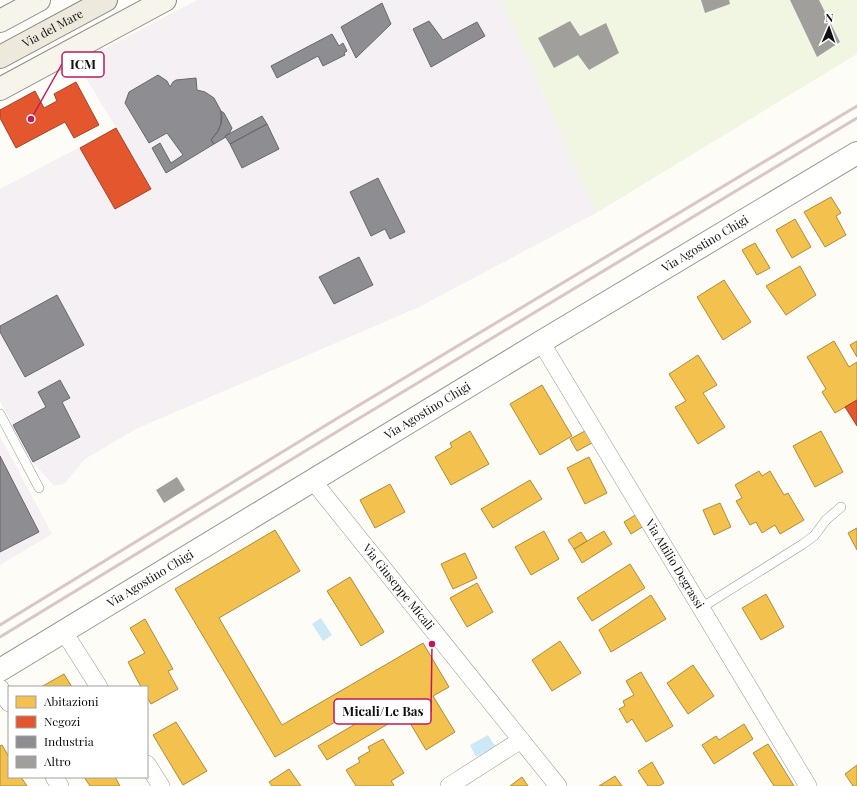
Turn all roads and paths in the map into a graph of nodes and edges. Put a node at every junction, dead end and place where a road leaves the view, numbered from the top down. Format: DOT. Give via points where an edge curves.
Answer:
graph roads {
  1 [pos="39,0"];
  2 [pos="106,0"];
  3 [pos="165,0"];
  4 [pos="0,21"];
  5 [pos="0,57"];
  6 [pos="0,89"];
  7 [pos="857,153"];
  8 [pos="541,342"];
  9 [pos="0,414"];
  10 [pos="313,481"];
  11 [pos="39,488"];
  12 [pos="841,507"];
  13 [pos="701,608"];
  14 [pos="64,632"];
  15 [pos="0,670"];
  16 [pos="98,686"];
  17 [pos="0,688"];
  18 [pos="8,701"];
  19 [pos="521,740"];
  20 [pos="148,766"];
  21 [pos="161,786"];
  22 [pos="449,786"];
  23 [pos="558,786"];
  24 [pos="808,786"];
  1 -- 4 [label="main road"];
  2 -- 5 [label="main road, Via del Mare"];
  3 -- 6 [label="main road"];
  7 -- 8 [label="street, Via Agostino Chigi"];
  8 -- 10 [label="street, Via Agostino Chigi"];
  8 -- 13 [label="street, Via Attilio Degrassi"];
  9 -- 11 [label="lane"];
  10 -- 14 [label="street, Via Agostino Chigi"];
  10 -- 19 [label="street, Via Giuseppe Micali"];
  12 -- 13 [label="lane" via="803,544"];
  13 -- 24 [label="street, Via Attilio Degrassi"];
  14 -- 15 [label="street, Via Agostino Chigi"];
  14 -- 16 [label="street"];
  17 -- 18 [label="street"];
  19 -- 22 [label="street"];
  19 -- 23 [label="street, Via Giuseppe Micali"];
  20 -- 21 [label="street"];
}
